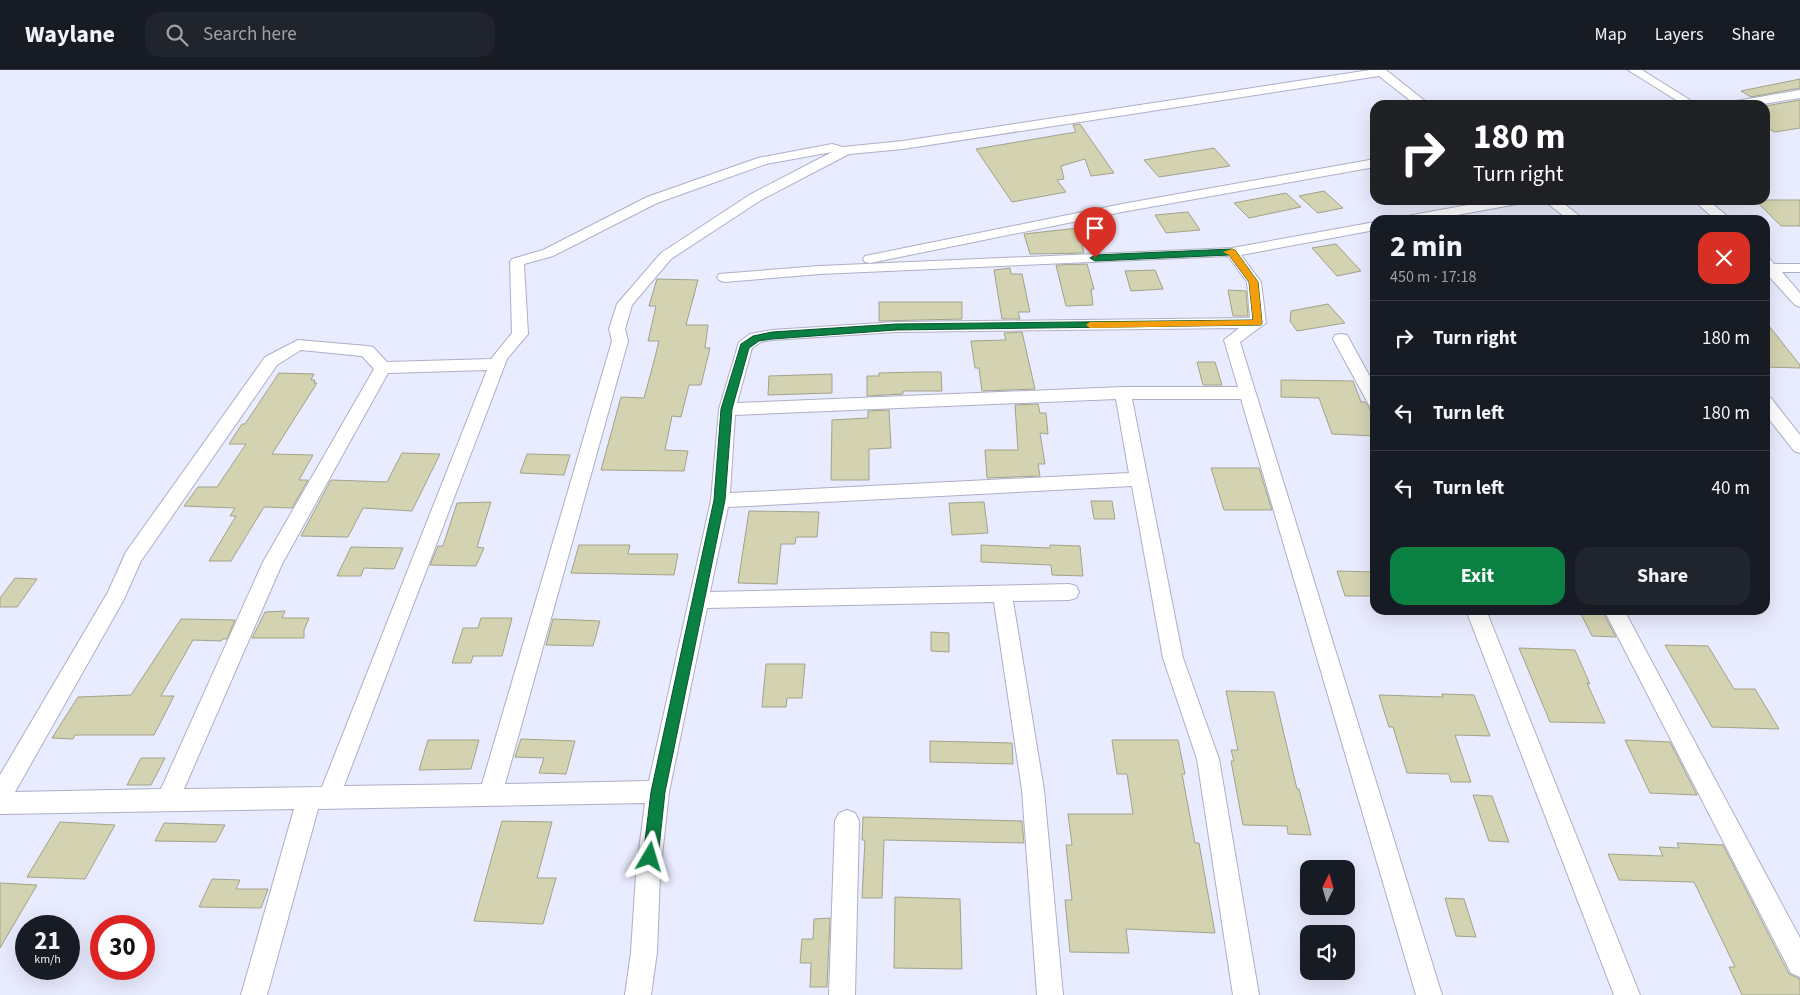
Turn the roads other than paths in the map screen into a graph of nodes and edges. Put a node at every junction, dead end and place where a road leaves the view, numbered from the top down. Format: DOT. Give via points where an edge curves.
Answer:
graph roads {
  1 [pos="1634,70"];
  2 [pos="1380,71"];
  3 [pos="1800,94"];
  4 [pos="1418,100"];
  5 [pos="1684,100"];
  6 [pos="1765,100"];
  7 [pos="846,150"];
  8 [pos="1370,164"];
  9 [pos="1490,205"];
  10 [pos="1557,205"];
  11 [pos="1706,205"];
  12 [pos="1435,215"];
  13 [pos="1571,215"];
  14 [pos="1719,215"];
  15 [pos="1370,227"];
  16 [pos="1232,252"];
  17 [pos="1770,266"];
  18 [pos="1800,268"];
  19 [pos="1770,269"];
  20 [pos="820,270"];
  21 [pos="724,277"];
  22 [pos="1800,302"];
  23 [pos="1258,323"];
  24 [pos="1341,339"];
  25 [pos="497,364"];
  26 [pos="383,368"];
  27 [pos="1370,392"];
  28 [pos="1123,393"];
  29 [pos="1249,393"];
  30 [pos="1770,408"];
  31 [pos="726,409"];
  32 [pos="1800,447"];
  33 [pos="1139,479"];
  34 [pos="720,500"];
  35 [pos="1002,592"];
  36 [pos="1069,592"];
  37 [pos="699,600"];
  38 [pos="1478,615"];
  39 [pos="1617,615"];
  40 [pos="658,792"];
  41 [pos="491,794"];
  42 [pos="0,796"];
  43 [pos="319,798"];
  44 [pos="168,800"];
  45 [pos="0,803"];
  46 [pos="847,820"];
  47 [pos="1800,964"];
  48 [pos="254,995"];
  49 [pos="638,995"];
  50 [pos="842,995"];
  51 [pos="1050,995"];
  52 [pos="1246,995"];
  53 [pos="1429,995"];
  54 [pos="1627,995"];
  1 -- 5 [label="street"];
  2 -- 4 [label="street"];
  2 -- 7 [label="street" via="902,145"];
  3 -- 6 [label="street"];
  7 -- 25 [label="street" via="832,148 763,161 652,200 548,253 517,262 520,334"];
  7 -- 41 [label="street" via="756,197 666,256 625,304 617,329 620,341"];
  8 -- 20 [label="street" via="1008,228"];
  9 -- 12 [label="street"];
  10 -- 13 [label="street"];
  11 -- 14 [label="street"];
  15 -- 16 [label="street"];
  16 -- 20 [label="street"];
  16 -- 23 [label="street" via="1254,282"];
  17 -- 18 [label="street"];
  19 -- 22 [label="street"];
  20 -- 21 [label="street"];
  23 -- 29 [label="street" via="1232,340"];
  23 -- 31 [label="street" via="896,327 756,338 745,346"];
  24 -- 27 [label="street"];
  25 -- 26 [label="street"];
  25 -- 43 [label="street" via="397,618"];
  26 -- 42 [label="street" via="367,351 298,345 271,361 133,557 116,595"];
  26 -- 44 [label="street" via="272,562"];
  28 -- 29 [label="street"];
  28 -- 31 [label="street"];
  28 -- 33 [label="street"];
  29 -- 53 [label="street"];
  30 -- 32 [label="street"];
  31 -- 34 [label="street"];
  33 -- 34 [label="street"];
  33 -- 52 [label="street" via="1172,658 1208,759"];
  34 -- 37 [label="street"];
  35 -- 36 [label="street"];
  35 -- 37 [label="street"];
  35 -- 51 [label="street" via="1033,790"];
  37 -- 40 [label="street"];
  38 -- 54 [label="street"];
  39 -- 47 [label="street"];
  40 -- 41 [label="street"];
  40 -- 49 [label="street"];
  41 -- 43 [label="street"];
  43 -- 44 [label="street"];
  43 -- 48 [label="street"];
  44 -- 45 [label="street"];
  46 -- 50 [label="street"];
}
